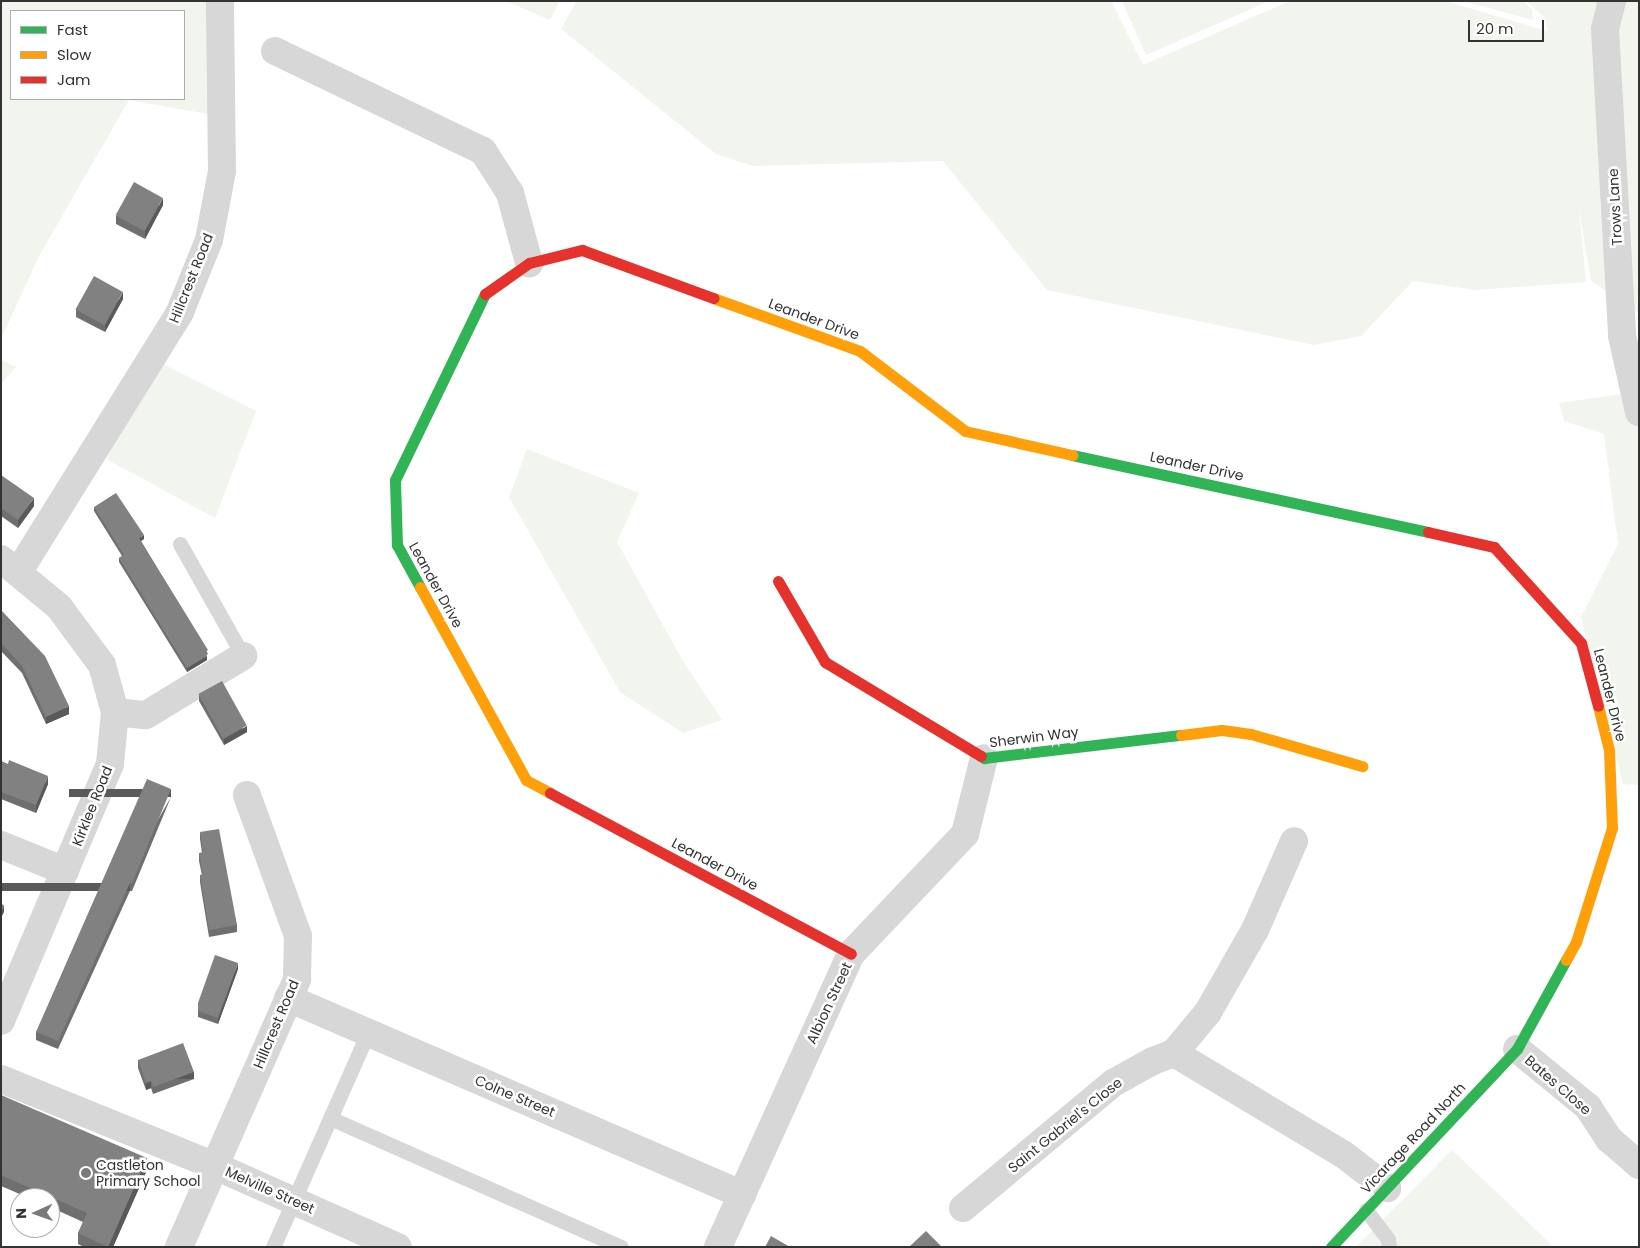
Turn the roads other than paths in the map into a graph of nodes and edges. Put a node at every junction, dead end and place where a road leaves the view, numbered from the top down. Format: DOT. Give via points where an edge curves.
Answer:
graph roads {
  1 [pos="220,1"];
  2 [pos="1612,1"];
  3 [pos="275,51"];
  4 [pos="529,263"];
  5 [pos="1639,412"];
  6 [pos="180,544"];
  7 [pos="10,565"];
  8 [pos="778,581"];
  9 [pos="242,656"];
  10 [pos="115,712"];
  11 [pos="984,758"];
  12 [pos="1362,766"];
  13 [pos="247,795"];
  14 [pos="1294,841"];
  15 [pos="1,845"];
  16 [pos="65,871"];
  17 [pos="851,954"];
  18 [pos="288,998"];
  19 [pos="1,1021"];
  20 [pos="368,1033"];
  21 [pos="1517,1049"];
  22 [pos="1174,1053"];
  23 [pos="1,1079"];
  24 [pos="330,1118"];
  25 [pos="215,1166"];
  26 [pos="1639,1166"];
  27 [pos="1387,1188"];
  28 [pos="742,1194"];
  29 [pos="294,1201"];
  30 [pos="963,1208"];
  31 [pos="1366,1210"];
  32 [pos="180,1247"];
  33 [pos="273,1247"];
  34 [pos="398,1247"];
  35 [pos="621,1247"];
  36 [pos="718,1247"];
  37 [pos="1332,1247"];
  38 [pos="1390,1247"];
  1 -- 7 [label="street, Hillcrest Road" via="222,171 210,240 180,312"];
  2 -- 5 [label="street, Trows Lane" via="1605,29 1622,336"];
  3 -- 4 [label="street" via="483,151 510,193"];
  4 -- 17 [label="street, Leander Drive" via="485,294 395,480 397,545 526,780"];
  4 -- 21 [label="street, Leander Drive" via="582,250 860,351 964,431 1494,547 1581,643 1609,750 1612,828 1576,942"];
  6 -- 9 [label="lane"];
  7 -- 10 [label="street, Kirklee Road" via="59,607 102,665"];
  8 -- 11 [label="street, Sherwin Way" via="825,662"];
  9 -- 10 [label="street" via="146,715"];
  10 -- 16 [label="street, Kirklee Road" via="110,764"];
  11 -- 12 [label="street, Sherwin Way" via="1222,730 1251,734"];
  11 -- 17 [label="street, Albion Street" via="965,834"];
  13 -- 18 [label="street, Hillcrest Road" via="298,936 297,978"];
  14 -- 22 [label="street, Saint Gabriel's Close" via="1255,930 1208,1012"];
  15 -- 16 [label="street"];
  16 -- 19 [label="street, Kirklee Road"];
  17 -- 28 [label="street, Albion Street"];
  18 -- 20 [label="street, Colne Street"];
  18 -- 25 [label="street, Hillcrest Road"];
  20 -- 24 [label="lane"];
  20 -- 28 [label="street, Colne Street"];
  21 -- 26 [label="street, Bates Close" via="1588,1107 1609,1139"];
  21 -- 27 [label="street, Vicarage Road North"];
  22 -- 27 [label="street" via="1343,1154"];
  22 -- 30 [label="street, Saint Gabriel's Close" via="1152,1061 1113,1083"];
  23 -- 25 [label="street, Melville Street"];
  24 -- 29 [label="lane"];
  24 -- 35 [label="lane"];
  25 -- 29 [label="street, Melville Street"];
  25 -- 32 [label="street, Hillcrest Road"];
  27 -- 31 [label="street, Vicarage Road North"];
  28 -- 36 [label="street, Albion Street"];
  29 -- 33 [label="lane"];
  29 -- 34 [label="street, Melville Street"];
  31 -- 37 [label="street, Vicarage Road North"];
  31 -- 38 [label="lane" via="1388,1238"];
}
